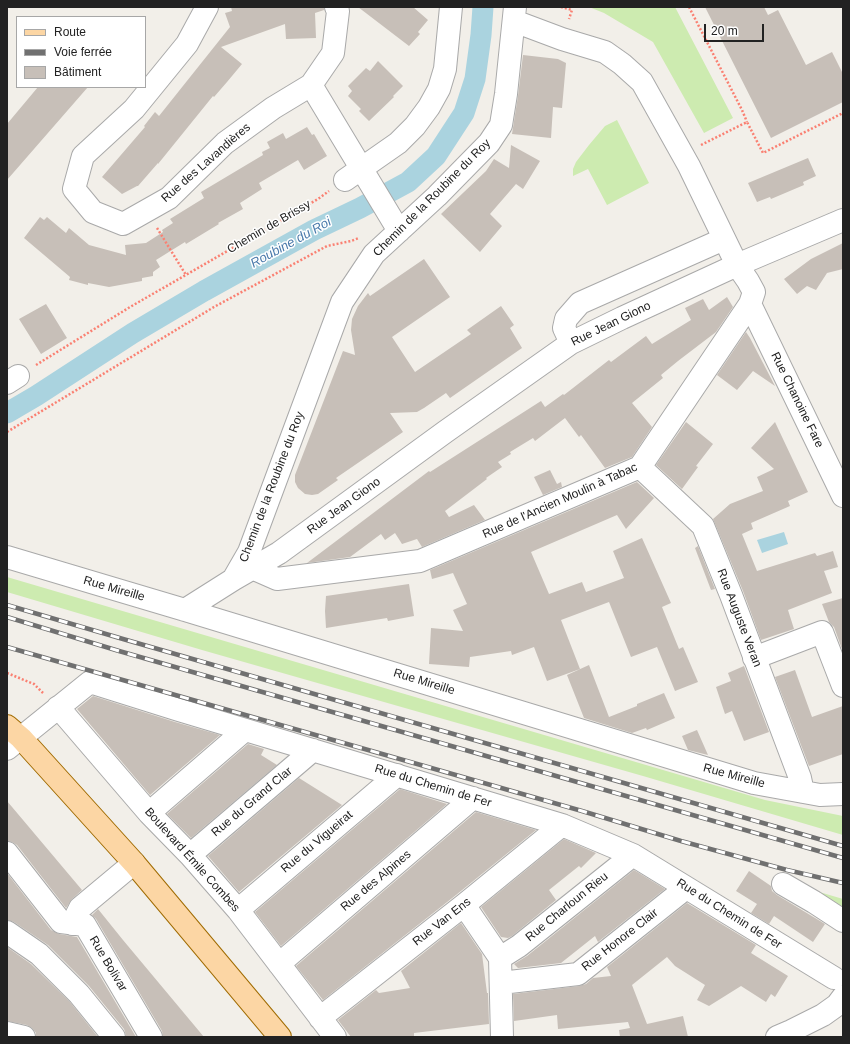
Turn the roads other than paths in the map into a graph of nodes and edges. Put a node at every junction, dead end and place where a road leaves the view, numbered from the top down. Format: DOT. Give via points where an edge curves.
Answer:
graph roads {
  1 [pos="207,7"];
  2 [pos="336,7"];
  3 [pos="451,7"];
  4 [pos="514,14"];
  5 [pos="311,85"];
  6 [pos="358,174"];
  7 [pos="843,220"];
  8 [pos="395,224"];
  9 [pos="724,239"];
  10 [pos="737,265"];
  11 [pos="750,304"];
  12 [pos="571,343"];
  13 [pos="640,467"];
  14 [pos="843,496"];
  15 [pos="7,557"];
  16 [pos="252,568"];
  17 [pos="234,579"];
  18 [pos="186,610"];
  19 [pos="754,658"];
  20 [pos="843,686"];
  21 [pos="58,707"];
  22 [pos="245,730"];
  23 [pos="12,738"];
  24 [pos="313,750"];
  25 [pos="397,775"];
  26 [pos="803,792"];
  27 [pos="843,794"];
  28 [pos="474,798"];
  29 [pos="150,813"];
  30 [pos="562,825"];
  31 [pos="7,853"];
  32 [pos="190,855"];
  33 [pos="633,855"];
  34 [pos="134,863"];
  35 [pos="783,884"];
  36 [pos="686,888"];
  37 [pos="464,905"];
  38 [pos="238,910"];
  39 [pos="843,921"];
  40 [pos="72,924"];
  41 [pos="7,932"];
  42 [pos="500,958"];
  43 [pos="279,964"];
  44 [pos="500,983"];
  45 [pos="839,988"];
  46 [pos="320,1018"];
  47 [pos="7,1034"];
  48 [pos="24,1037"];
  49 [pos="114,1037"];
  50 [pos="151,1037"];
  51 [pos="280,1037"];
  52 [pos="335,1037"];
  53 [pos="502,1037"];
  54 [pos="777,1037"];
  1 -- 5 [label="street, Rue des Lavandières" via="187,44 134,109 83,156 74,189 93,212 123,224 169,198 225,143"];
  2 -- 5 [label="street, Rue des Lavandières" via="338,11 333,53"];
  3 -- 6 [label="street" via="445,69 439,89 404,137"];
  4 -- 8 [label="street, Chemin de la Roubine du Roy" via="502,125 489,143 437,196"];
  4 -- 9 [label="street" via="562,38 604,52 642,82 682,154"];
  5 -- 6 [label="street"];
  6 -- 8 [label="street"];
  7 -- 10 [label="street"];
  8 -- 17 [label="street, Chemin de la Roubine du Roy" via="342,302 249,552"];
  9 -- 10 [label="street"];
  9 -- 12 [label="street" via="580,303 566,320 564,328"];
  10 -- 11 [label="street" via="754,292"];
  10 -- 12 [label="street, Rue Jean Giono"];
  11 -- 13 [label="street, Rue de l'Ancien Moulin à Tabac"];
  11 -- 14 [label="street, Rue Chanoine Fare"];
  12 -- 16 [label="street, Rue Jean Giono" via="279,553"];
  13 -- 16 [label="street, Rue de l'Ancien Moulin à Tabac" via="420,561 277,579"];
  13 -- 19 [label="street, Rue Auguste Veran" via="703,526"];
  15 -- 18 [label="street, Rue Mireille"];
  16 -- 17 [label="street, Rue Jean Giono"];
  17 -- 18 [label="street, Rue Jean Giono"];
  18 -- 26 [label="street, Rue Mireille" via="754,783"];
  19 -- 20 [label="street" via="822,632"];
  19 -- 26 [label="street, Rue Auguste Veran"];
  21 -- 22 [label="street, Rue du Chemin de Fer" via="90,682"];
  21 -- 23 [label="street, Rue du Chemin de Fer"];
  21 -- 29 [label="street, Boulevard Émile Combes"];
  22 -- 24 [label="street, Rue du Chemin de Fer"];
  22 -- 29 [label="street"];
  23 -- 34 [label="main road"];
  24 -- 25 [label="street, Rue du Chemin de Fer"];
  24 -- 32 [label="street, Rue du Grand Clar"];
  25 -- 28 [label="street, Rue du Chemin de Fer"];
  25 -- 38 [label="street, Rue du Vigueirat"];
  26 -- 27 [label="street, Rue Mireille" via="820,795"];
  28 -- 30 [label="street, Rue du Chemin de Fer"];
  28 -- 43 [label="street, Rue des Alpines"];
  29 -- 32 [label="street, Boulevard Émile Combes"];
  30 -- 33 [label="street, Rue du Chemin de Fer"];
  30 -- 37 [label="street, Rue Van Ens"];
  31 -- 40 [label="street, Rue Bolivar" via="61,922"];
  32 -- 38 [label="street, Boulevard Émile Combes"];
  33 -- 36 [label="street, Rue du Chemin de Fer"];
  33 -- 42 [label="street, Rue Charloun Rieu" via="519,946"];
  34 -- 40 [label="street" via="80,908"];
  34 -- 51 [label="main road"];
  35 -- 39 [label="street"];
  36 -- 44 [label="street, Rue Honore Clair" via="578,974"];
  36 -- 45 [label="street, Rue du Chemin de Fer"];
  37 -- 42 [label="street"];
  37 -- 46 [label="street, Rue Van Ens"];
  38 -- 43 [label="street, Boulevard Émile Combes"];
  40 -- 50 [label="street, Rue Bolivar" via="85,925"];
  41 -- 49 [label="street" via="39,954 79,994"];
  42 -- 44 [label="street"];
  43 -- 46 [label="street, Boulevard Émile Combes"];
  44 -- 53 [label="street"];
  45 -- 54 [label="street" via="837,1005 823,1015"];
  46 -- 52 [label="street, Boulevard Émile Combes"];
  47 -- 48 [label="street"];
}
